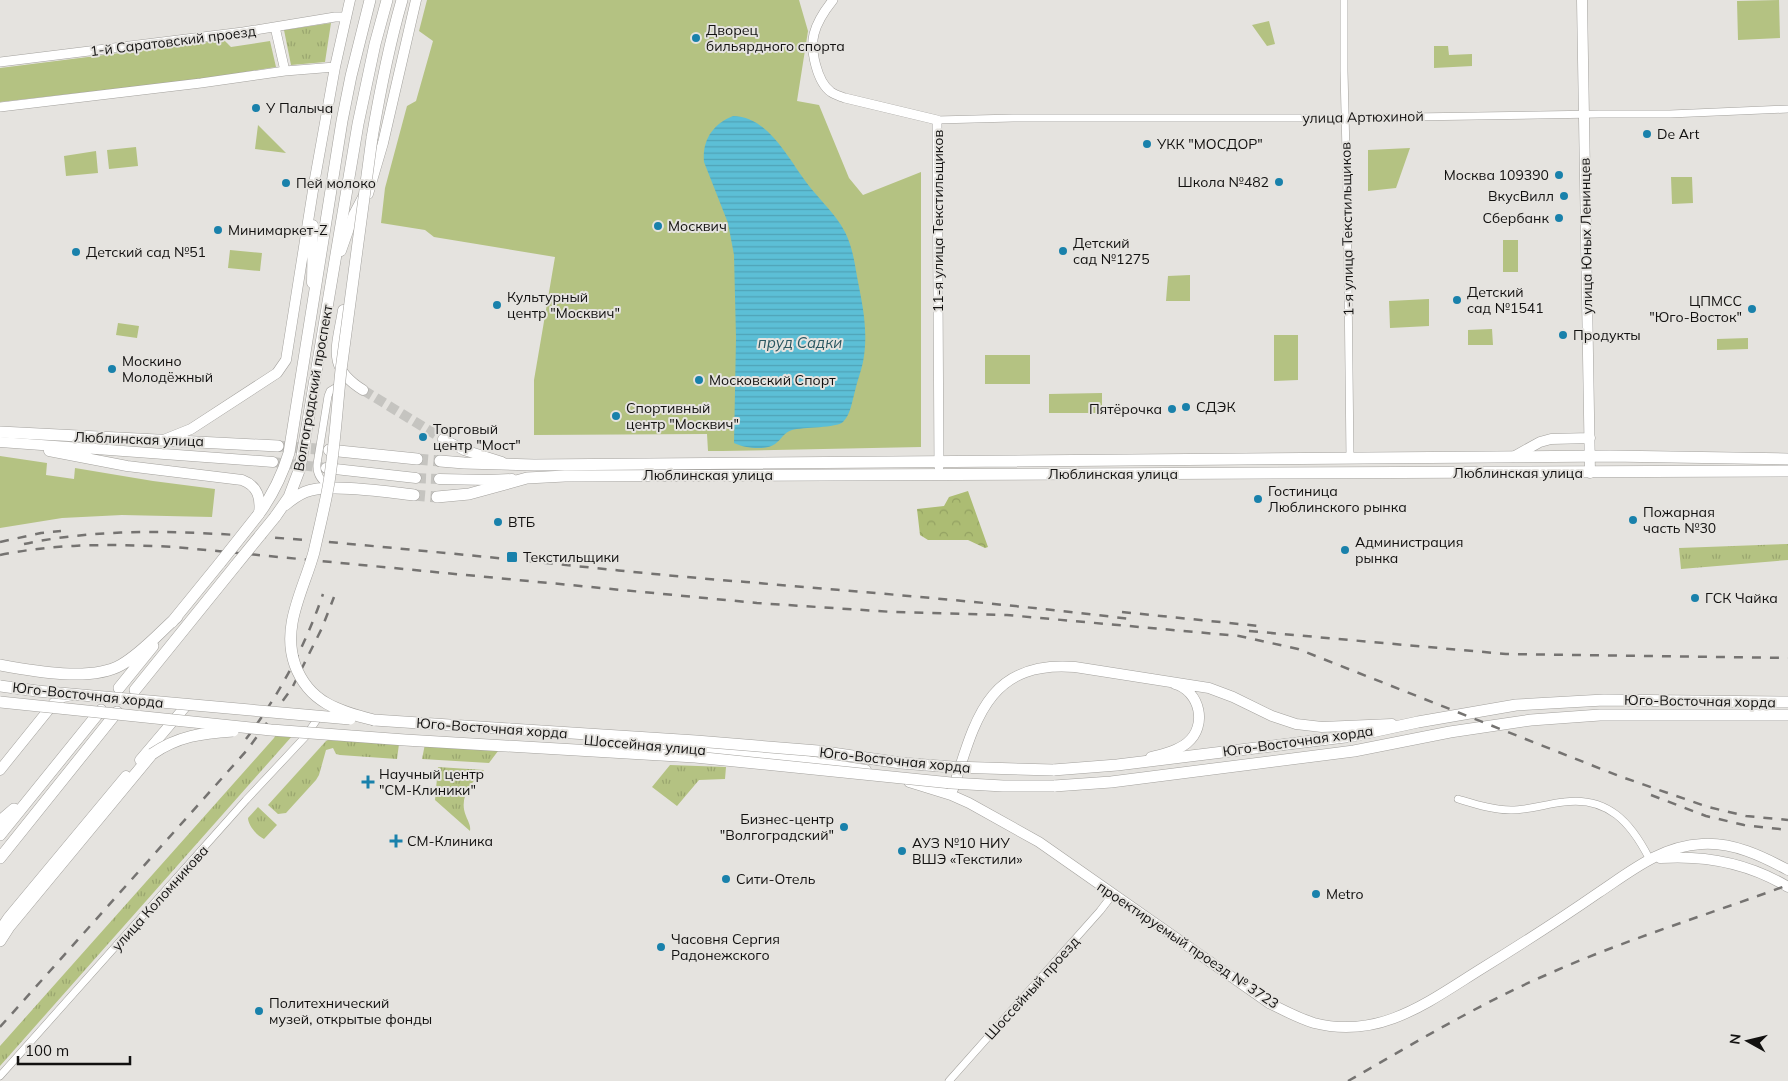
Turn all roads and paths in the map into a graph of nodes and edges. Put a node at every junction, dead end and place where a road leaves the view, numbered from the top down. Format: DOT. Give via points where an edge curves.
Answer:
graph roads {
  1 [pos="350,0"];
  2 [pos="370,0"];
  3 [pos="386,0"];
  4 [pos="402,0"];
  5 [pos="416,0"];
  6 [pos="833,0"];
  7 [pos="1344,0"];
  8 [pos="1582,0"];
  9 [pos="346,17"];
  10 [pos="275,28"];
  11 [pos="0,62"];
  12 [pos="335,67"];
  13 [pos="284,71"];
  14 [pos="0,107"];
  15 [pos="1788,109"];
  16 [pos="1583,114"];
  17 [pos="1346,118"];
  18 [pos="938,120"];
  19 [pos="372,180"];
  20 [pos="314,184"];
  21 [pos="330,285"];
  22 [pos="312,302"];
  23 [pos="360,388"];
  24 [pos="0,432"];
  25 [pos="1590,438"];
  26 [pos="443,439"];
  27 [pos="160,440"];
  28 [pos="0,442"];
  29 [pos="19,444"];
  30 [pos="278,446"];
  31 [pos="329,450"];
  32 [pos="1512,457"];
  33 [pos="1590,457"];
  34 [pos="1350,458"];
  35 [pos="1788,458"];
  36 [pos="418,459"];
  37 [pos="440,461"];
  38 [pos="273,462"];
  39 [pos="939,462"];
  40 [pos="507,464"];
  41 [pos="326,468"];
  42 [pos="1788,471"];
  43 [pos="1590,473"];
  44 [pos="940,474"];
  45 [pos="416,478"];
  46 [pos="527,478"];
  47 [pos="438,479"];
  48 [pos="337,489"];
  49 [pos="414,496"];
  50 [pos="437,497"];
  51 [pos="283,506"];
  52 [pos="258,515"];
  53 [pos="177,617"];
  54 [pos="0,665"];
  55 [pos="1160,680"];
  56 [pos="0,686"];
  57 [pos="0,702"];
  58 [pos="1788,702"];
  59 [pos="185,707"];
  60 [pos="259,713"];
  61 [pos="1788,715"];
  62 [pos="285,716"];
  63 [pos="318,718"];
  64 [pos="374,720"];
  65 [pos="1418,722"];
  66 [pos="271,730"];
  67 [pos="1118,765"];
  68 [pos="0,770"];
  69 [pos="44,780"];
  70 [pos="951,795"];
  71 [pos="1458,799"];
  72 [pos="969,803"];
  73 [pos="0,821"];
  74 [pos="22,831"];
  75 [pos="0,834"];
  76 [pos="0,858"];
  77 [pos="1649,858"];
  78 [pos="0,866"];
  79 [pos="1788,870"];
  80 [pos="1788,886"];
  81 [pos="1112,894"];
  82 [pos="0,930"];
  83 [pos="0,941"];
  84 [pos="0,1076"];
  85 [pos="949,1081"];
  1 -- 9 [label="main road"];
  2 -- 22 [label="main road, Волгоградский проспект" via="352,68"];
  3 -- 21 [label="main road, Волгоградский проспект" via="367,76"];
  4 -- 64 [label="main road, bridge" via="380,88 372,138 329,481 290,637 295,665 318,699 341,712"];
  5 -- 19 [label="main road"];
  6 -- 18 [label="street, 11-я улица Текстильщиков" via="817,25 812,41 814,60 827,88 845,98"];
  7 -- 17 [label="street, 1-я улица Текстильщиков"];
  8 -- 16 [label="main road, улица Юных Ленинцев"];
  9 -- 10 [label="street, 1-й Саратовский проезд"];
  9 -- 12 [label="main road"];
  10 -- 11 [label="street, 1-й Саратовский проезд"];
  10 -- 13 [label="street"];
  12 -- 13 [label="street"];
  12 -- 20 [label="main road"];
  13 -- 14 [label="street"];
  15 -- 16 [label="street, улица Артюхиной"];
  16 -- 17 [label="street, улица Артюхиной"];
  16 -- 25 [label="main road, улица Юных Ленинцев"];
  17 -- 18 [label="street, улица Артюхиной"];
  17 -- 34 [label="street, 1-я улица Текстильщиков"];
  18 -- 39 [label="street, 11-я улица Текстильщиков"];
  19 -- 21 [label="main road" via="344,238"];
  19 -- 23 [label="main road" via="358,225 338,347 340,370"];
  20 -- 22 [label="main road"];
  20 -- 27 [label="main road" via="284,365 277,373 191,429"];
  21 -- 51 [label="main road, Волгоградский проспект" via="304,451 295,484"];
  22 -- 52 [label="main road, Волгоградский проспект" via="289,453 281,477"];
  23 -- 48 [label="street" via="348,384 335,387 326,403 316,469 324,482"];
  24 -- 27 [label="main road, Люблинская улица"];
  25 -- 32 [label="main road" via="1551,439"];
  25 -- 33 [label="main road, улица Юных Ленинцев"];
  26 -- 40 [label="main road" via="464,450"];
  27 -- 30 [label="main road, Люблинская улица"];
  28 -- 29 [label="main road, Люблинская улица"];
  29 -- 38 [label="main road, Люблинская улица"];
  29 -- 52 [label="main road" via="127,466 242,480 257,492 260,499"];
  31 -- 36 [label="main road"];
  32 -- 33 [label="main road, Люблинская улица"];
  32 -- 34 [label="main road, Люблинская улица"];
  33 -- 35 [label="main road, Люблинская улица"];
  33 -- 43 [label="main road, улица Юных Ленинцев"];
  34 -- 39 [label="main road, Люблинская улица"];
  37 -- 40 [label="main road, Люблинская улица"];
  39 -- 40 [label="main road, Люблинская улица"];
  39 -- 44 [label="street, 11-я улица Текстильщиков"];
  41 -- 45 [label="main road"];
  42 -- 43 [label="main road, Люблинская улица"];
  43 -- 44 [label="main road, Люблинская улица"];
  44 -- 46 [label="main road, Люблинская улица"];
  46 -- 47 [label="main road, Люблинская улица"];
  46 -- 50 [label="main road" via="469,494"];
  48 -- 49 [label="main road"];
  48 -- 51 [label="main road" via="305,492"];
  51 -- 74 [label="main road, Волгоградский проспект, bridge"];
  52 -- 53 [label="main road, Волгоградский проспект, bridge"];
  53 -- 54 [label="main road" via="113,669 80,673"];
  53 -- 69 [label="main road, Волгоградский проспект"];
  55 -- 65 [label="main road" via="1208,688 1296,724 1341,727"];
  55 -- 67 [label="main road" via="1178,684 1192,696 1199,712 1196,730 1185,745 1174,750"];
  55 -- 70 [label="main road" via="1057,665 1022,673 993,694 981,712"];
  56 -- 64 [label="main road, Юго-Восточная хорда, bridge"];
  57 -- 66 [label="main road, Юго-Восточная хорда, bridge"];
  58 -- 65 [label="main road, Юго-Восточная хорда" via="1604,700 1516,705"];
  59 -- 60 [label="main road"];
  59 -- 68 [label="main road" via="76,695 63,697 54,703"];
  59 -- 82 [label="main road"];
  61 -- 66 [label="main road, Юго-Восточная хорда, bridge" via="1600,715 1531,720 1354,751 1111,782 1054,786 951,783 695,757"];
  62 -- 63 [label="main road, Шоссейная улица"];
  63 -- 70 [label="main road, Шоссейная улица" via="788,758 861,769"];
  63 -- 84 [label="street, улица Коломникова" via="305,737"];
  64 -- 67 [label="main road, Юго-Восточная хорда, bridge" via="818,751 952,767 1053,770"];
  65 -- 67 [label="main road, Юго-Восточная хорда" via="1353,736"];
  66 -- 83 [label="main road, bridge" via="196,734 166,744 152,754"];
  69 -- 73 [label="main road"];
  69 -- 75 [label="main road, Волгоградский проспект"];
  70 -- 72 [label="main road, Шоссейная улица"];
  71 -- 77 [label="street" via="1511,810 1565,801 1587,801 1607,807 1624,820"];
  72 -- 81 [label="main road, проектируемый проезд № 3723" via="1039,842"];
  74 -- 76 [label="main road, Волгоградский проспект"];
  74 -- 78 [label="main road"];
  77 -- 79 [label="main road" via="1676,848 1724,845 1747,851"];
  77 -- 80 [label="main road" via="1694,857 1722,861 1772,877"];
  77 -- 81 [label="main road, проектируемый проезд № 3723" via="1416,1010 1379,1023 1358,1026 1313,1022 1269,1003"];
  81 -- 85 [label="street, Шоссейный проезд"];
}
